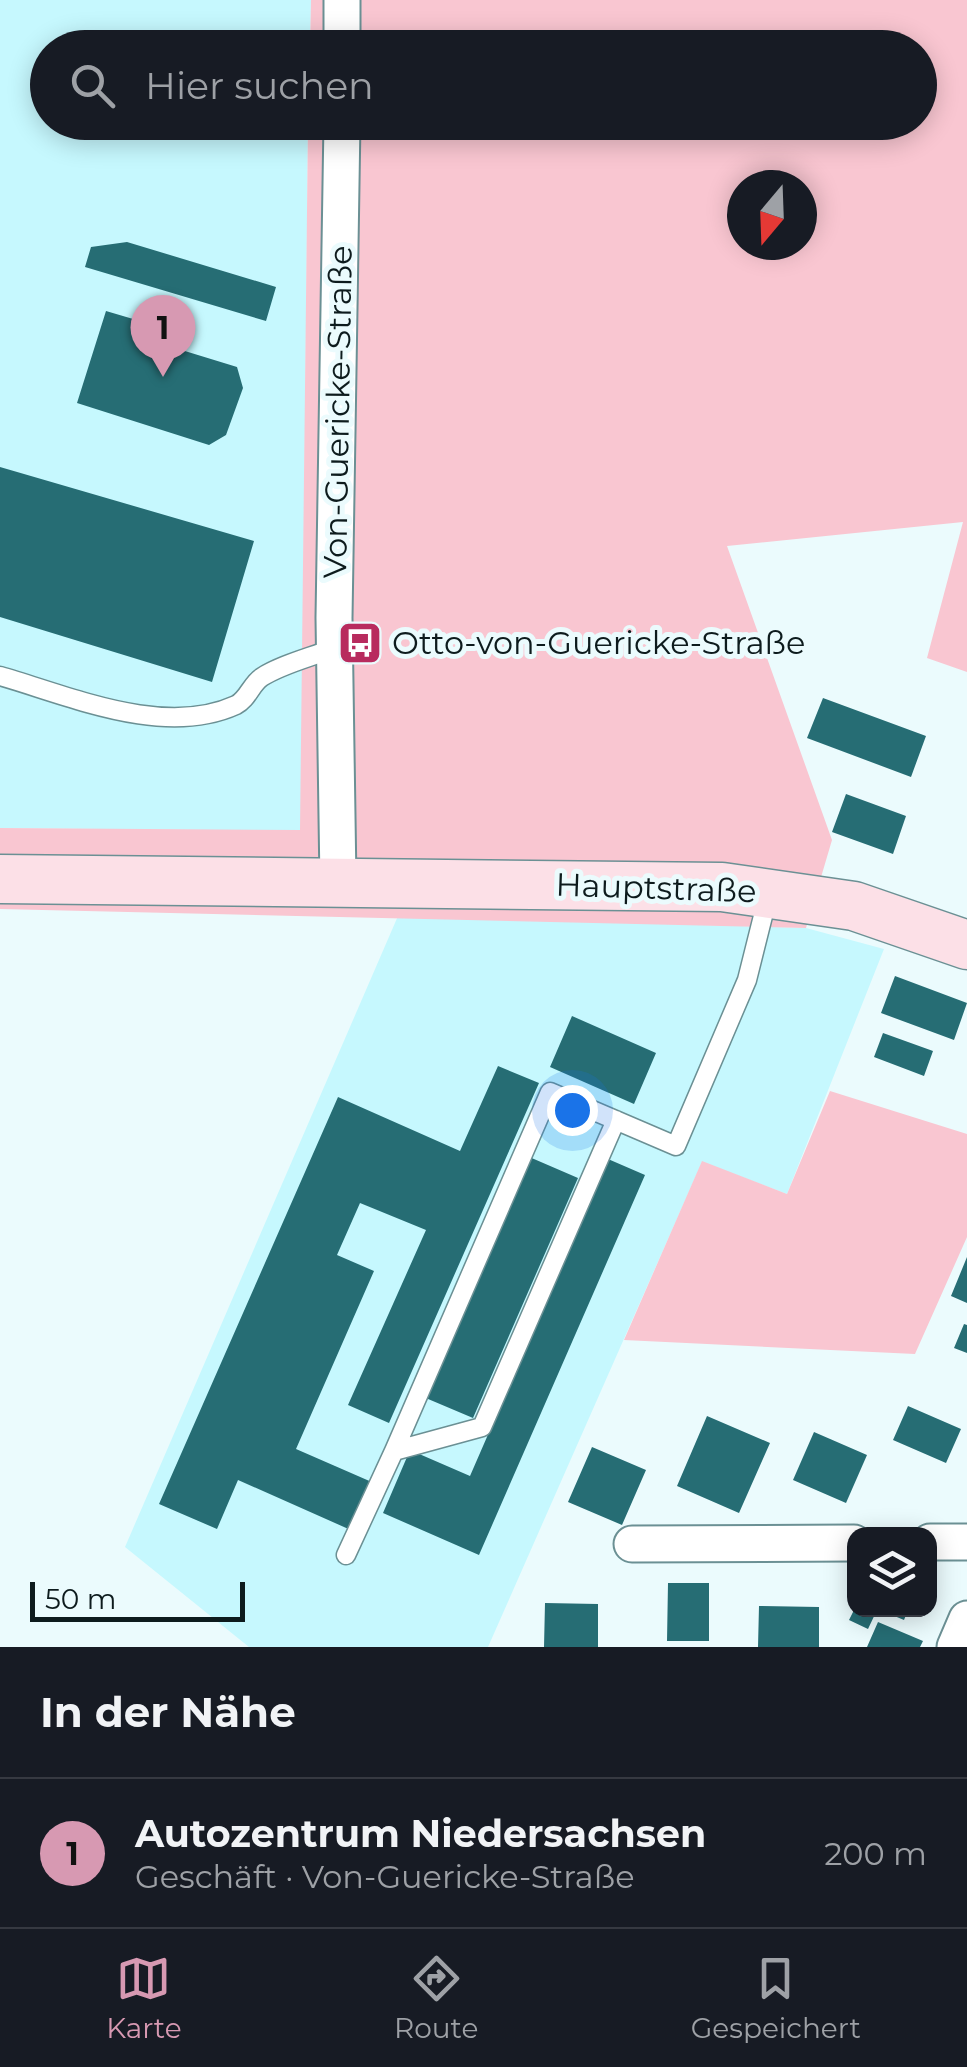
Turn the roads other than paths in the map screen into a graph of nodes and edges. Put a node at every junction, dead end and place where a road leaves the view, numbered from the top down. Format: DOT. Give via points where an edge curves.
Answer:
graph roads {
  1 [pos="342,0"];
  2 [pos="342,30"];
  3 [pos="342,140"];
  4 [pos="334,648"];
  5 [pos="0,676"];
  6 [pos="0,879"];
  7 [pos="338,882"];
  8 [pos="769,890"];
  9 [pos="967,945"];
  10 [pos="616,1120"];
  11 [pos="394,1451"];
  12 [pos="937,1542"];
  13 [pos="967,1542"];
  14 [pos="847,1543"];
  15 [pos="632,1544"];
  16 [pos="346,1555"];
  17 [pos="967,1618"];
  18 [pos="954,1647"];
  1 -- 2 [label="street"];
  3 -- 4 [label="street, Von-Guericke-Straße"];
  4 -- 5 [label="lane" via="260,678 241,702 174,716 114,709"];
  4 -- 7 [label="street, Von-Guericke-Straße"];
  6 -- 7 [label="main road, Hauptstraße"];
  7 -- 8 [label="main road, Hauptstraße"];
  8 -- 9 [label="main road, Hauptstraße" via="854,906"];
  8 -- 10 [label="lane" via="747,980 676,1146"];
  10 -- 11 [label="lane" via="482,1428"];
  10 -- 11 [label="lane" via="550,1092"];
  11 -- 16 [label="lane"];
  12 -- 13 [label="street"];
  14 -- 15 [label="street"];
  17 -- 18 [label="street"];
}
